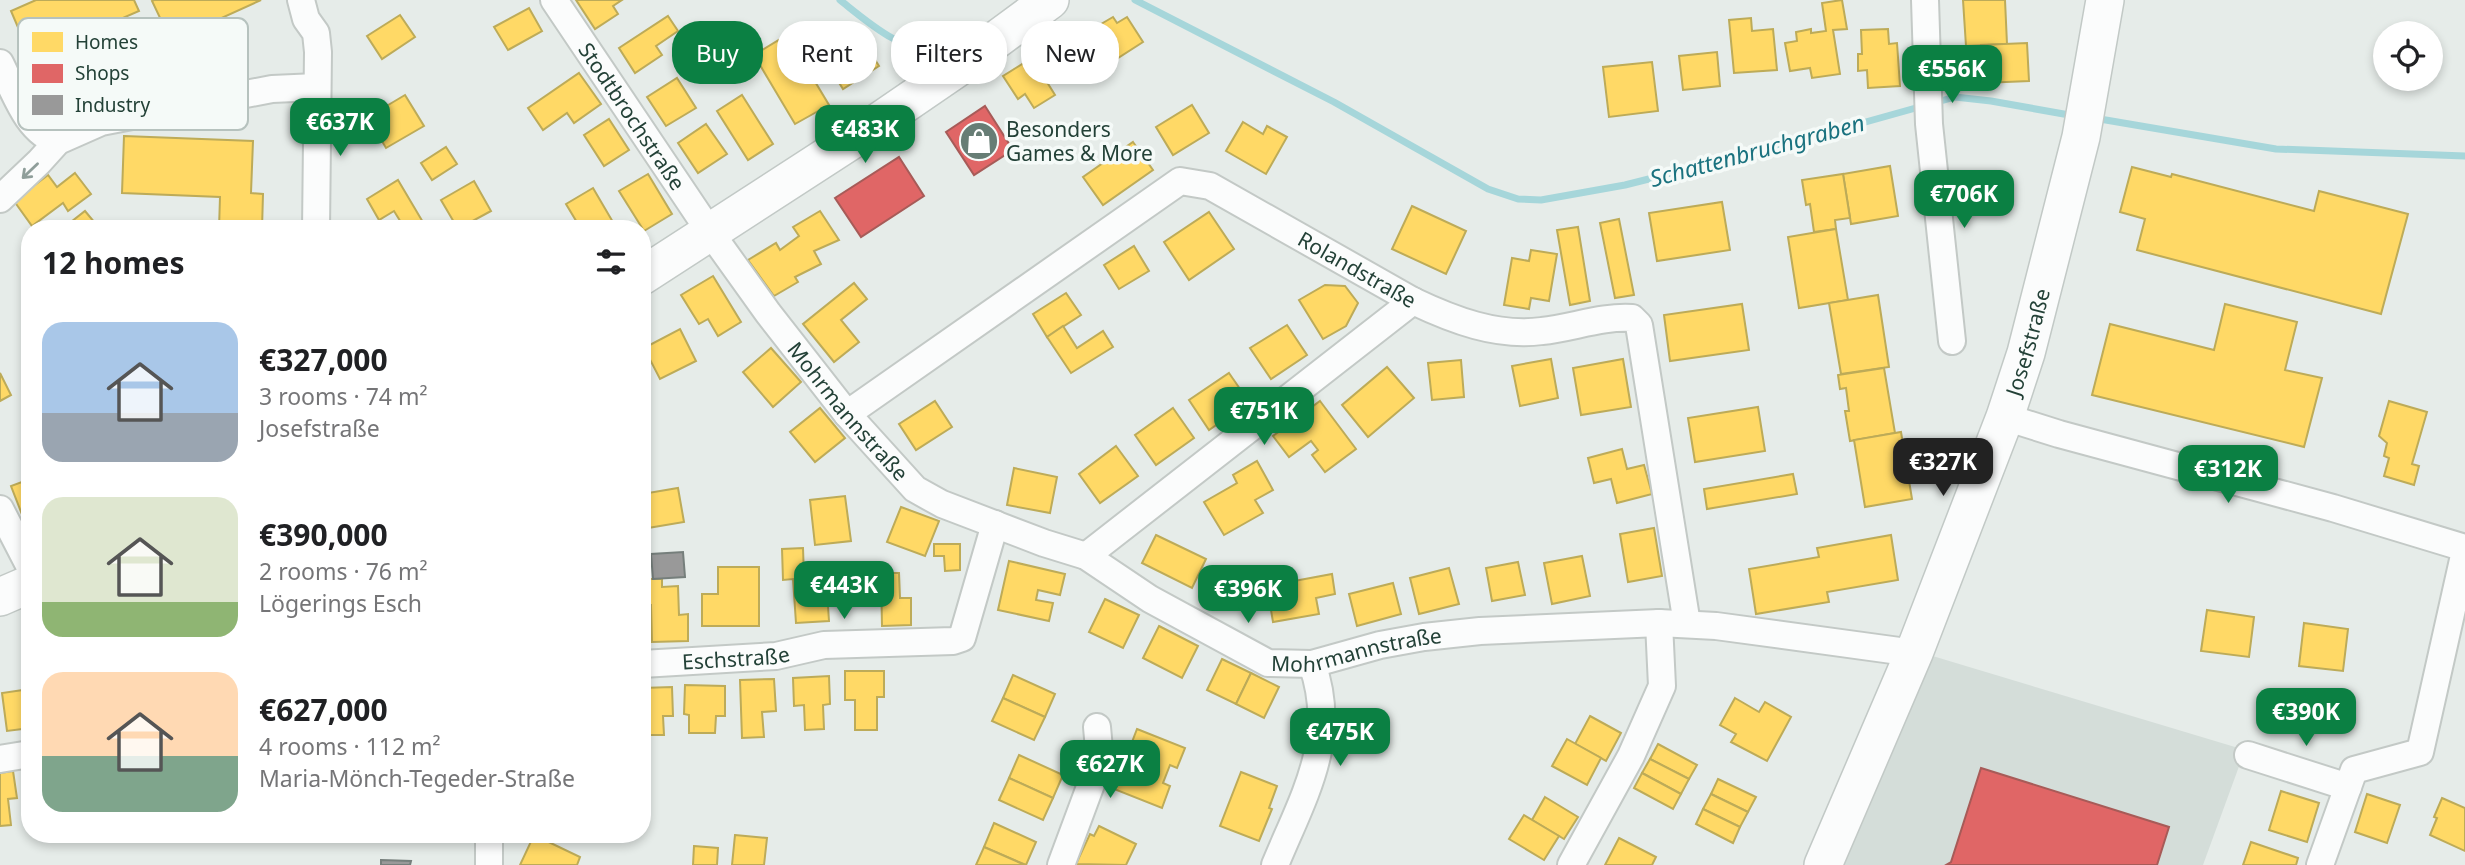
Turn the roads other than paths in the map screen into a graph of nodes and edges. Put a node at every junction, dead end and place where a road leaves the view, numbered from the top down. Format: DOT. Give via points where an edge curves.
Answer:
graph roads {
  1 [pos="301,0"];
  2 [pos="554,0"];
  3 [pos="1050,0"];
  4 [pos="1925,0"];
  5 [pos="2105,0"];
  6 [pos="0,63"];
  7 [pos="317,87"];
  8 [pos="248,94"];
  9 [pos="18,99"];
  10 [pos="40,130"];
  11 [pos="80,130"];
  12 [pos="58,141"];
  13 [pos="0,198"];
  14 [pos="316,220"];
  15 [pos="710,232"];
  16 [pos="651,270"];
  17 [pos="1413,301"];
  18 [pos="1952,341"];
  19 [pos="847,414"];
  20 [pos="2006,416"];
  21 [pos="0,509"];
  22 [pos="995,524"];
  23 [pos="2465,549"];
  24 [pos="21,550"];
  25 [pos="1086,556"];
  26 [pos="21,588"];
  27 [pos="0,597"];
  28 [pos="1658,623"];
  29 [pos="1687,624"];
  30 [pos="1914,653"];
  31 [pos="651,663"];
  32 [pos="1312,664"];
  33 [pos="1097,727"];
  34 [pos="2248,755"];
  35 [pos="21,756"];
  36 [pos="0,759"];
  37 [pos="2348,787"];
  38 [pos="489,843"];
  39 [pos="489,865"];
  40 [pos="1061,865"];
  41 [pos="1275,865"];
  42 [pos="1571,865"];
  43 [pos="1823,865"];
  44 [pos="2320,865"];
  1 -- 7 [label="street" via="316,33"];
  2 -- 15 [label="street, Stodtbrochstraße"];
  3 -- 15 [label="street" via="966,62"];
  4 -- 18 [label="street" via="1929,124"];
  5 -- 20 [label="street, Josefstraße" via="2081,137"];
  6 -- 9 [label="street"];
  7 -- 8 [label="street"];
  7 -- 14 [label="street"];
  10 -- 12 [label="street"];
  11 -- 12 [label="street"];
  12 -- 13 [label="street, one-way"];
  15 -- 16 [label="street"];
  15 -- 19 [label="street, Mohrmannstraße"];
  17 -- 19 [label="street, Rolandstraße" via="1210,186 1181,181"];
  17 -- 25 [label="street"];
  17 -- 29 [label="street, Rolandstraße" via="1446,317 1503,332 1541,332 1618,317 1632,318 1640,325"];
  19 -- 22 [label="street, Mohrmannstraße" via="915,489"];
  20 -- 23 [label="street"];
  20 -- 30 [label="street, Josefstraße"];
  21 -- 24 [label="street"];
  22 -- 25 [label="street, Mohrmannstraße"];
  22 -- 31 [label="street, Eschstraße" via="962,638 824,645 776,656"];
  23 -- 37 [label="street" via="2420,752 2354,770"];
  25 -- 32 [label="street, Mohrmannstraße" via="1150,599 1268,663"];
  26 -- 27 [label="street"];
  28 -- 29 [label="street, Mohrmannstraße"];
  28 -- 32 [label="street, Mohrmannstraße" via="1424,637"];
  28 -- 42 [label="street" via="1662,687"];
  29 -- 30 [label="street, Mohrmannstraße"];
  30 -- 43 [label="street, Josefstraße"];
  32 -- 41 [label="street" via="1323,703 1319,752"];
  33 -- 40 [label="street" via="1100,760"];
  34 -- 37 [label="street"];
  35 -- 36 [label="street"];
  37 -- 44 [label="street"];
  38 -- 39 [label="street"];
}
